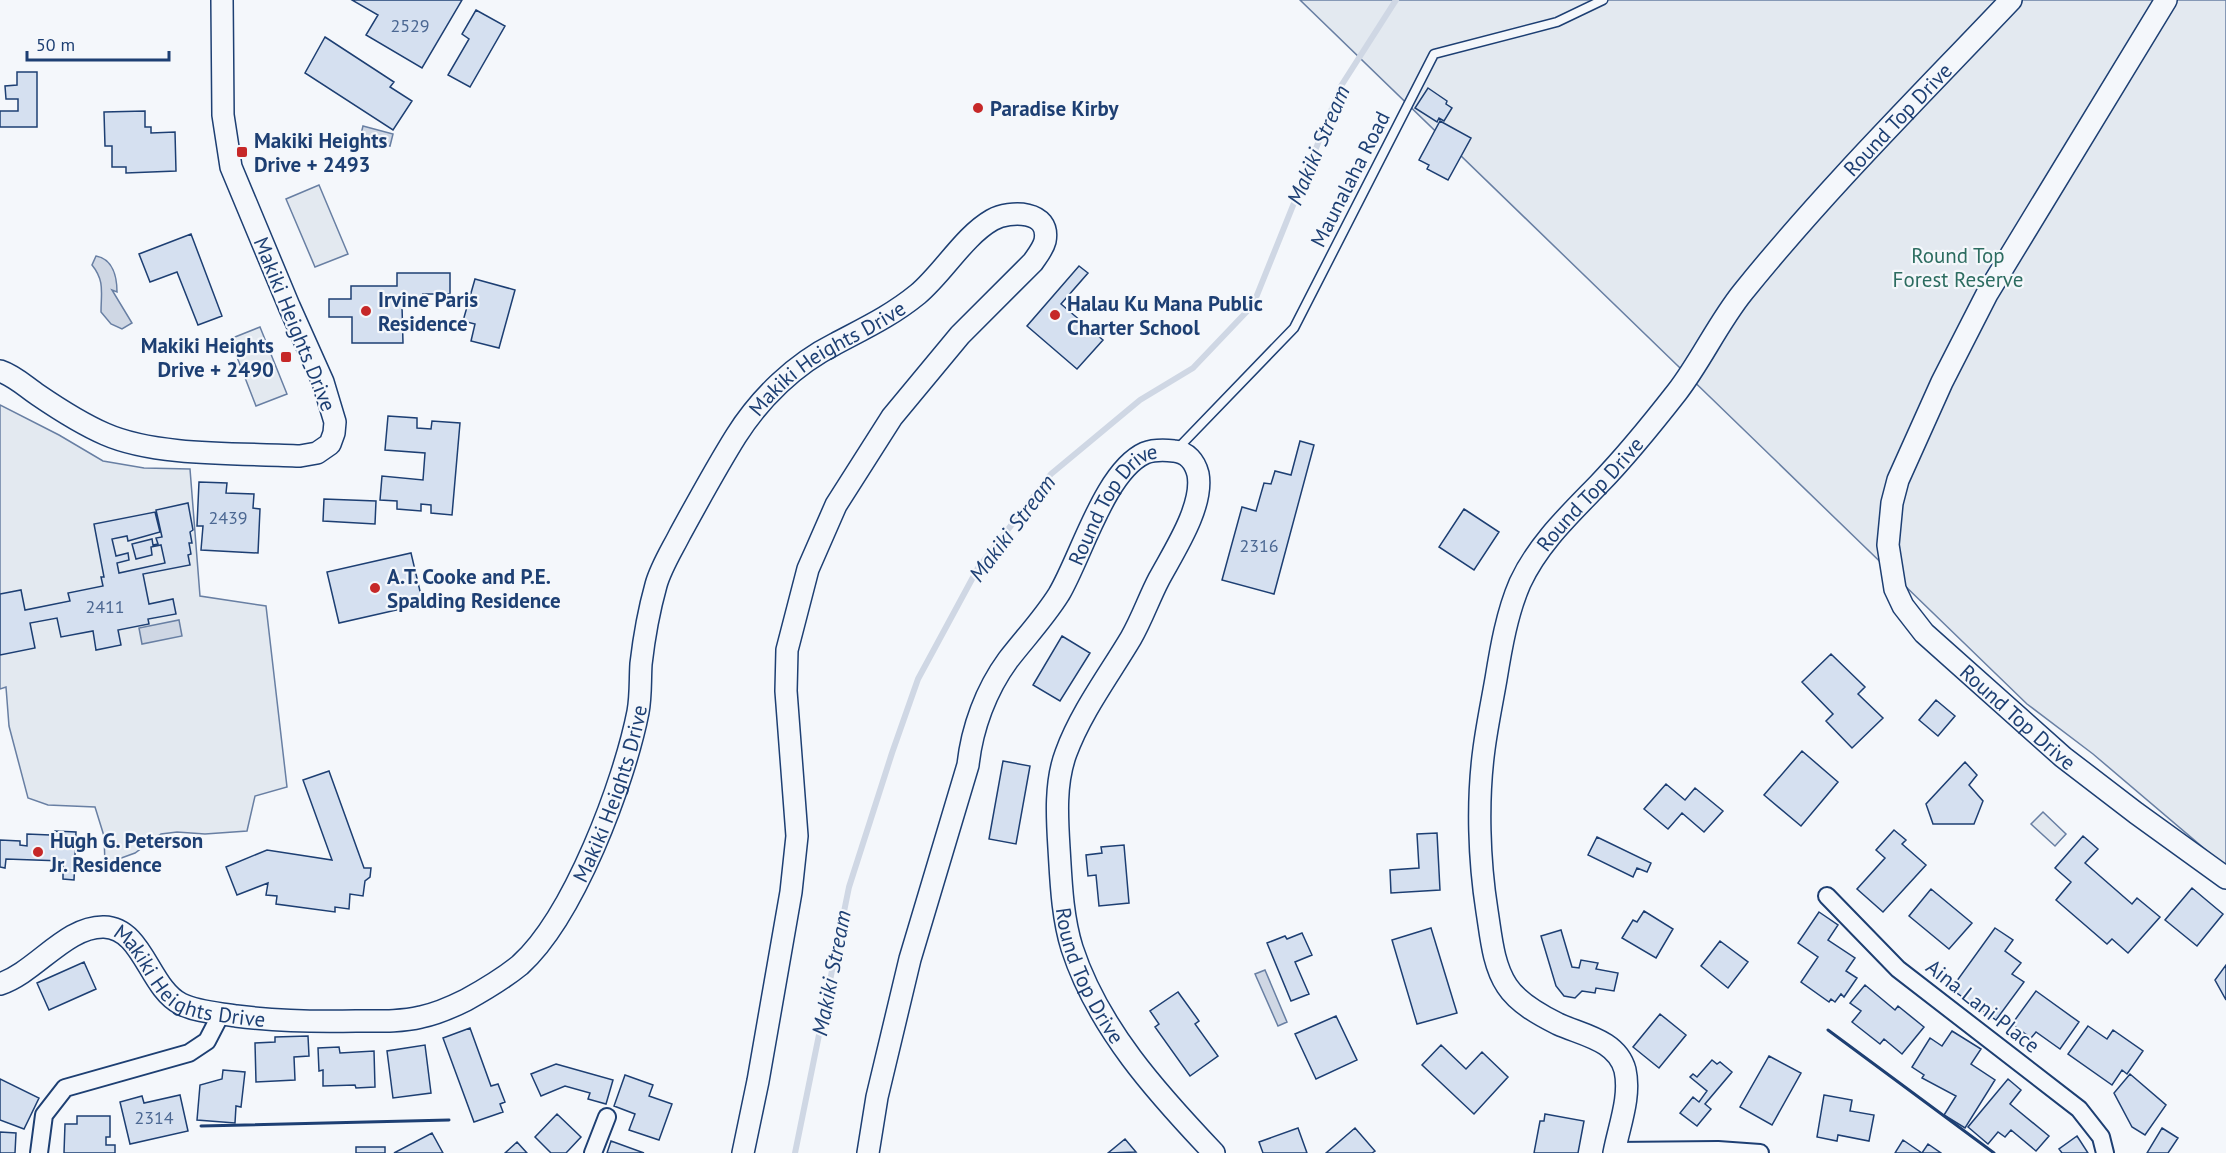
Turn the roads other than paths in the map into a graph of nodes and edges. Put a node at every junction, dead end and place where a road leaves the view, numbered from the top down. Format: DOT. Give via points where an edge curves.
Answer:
graph roads {
  1 [pos="222,0"];
  2 [pos="1603,0"];
  3 [pos="2011,0"];
  4 [pos="2166,0"];
  5 [pos="0,371"];
  6 [pos="1179,451"];
  7 [pos="2226,878"];
  8 [pos="1827,896"];
  9 [pos="0,984"];
  10 [pos="221,1014"];
  11 [pos="607,1117"];
  12 [pos="1614,1152"];
  13 [pos="39,1153"];
  14 [pos="593,1153"];
  15 [pos="743,1153"];
  16 [pos="868,1153"];
  17 [pos="1214,1153"];
  18 [pos="1760,1153"];
  19 [pos="2105,1153"];
  1 -- 5 [label="street, Makiki Heights Drive" via="222,116 231,167 323,382 335,422 330,444 317,453 300,456 134,444 78,421"];
  2 -- 6 [label="lane, Maunalaha Road" via="1557,22 1434,54 1294,328"];
  3 -- 12 [label="street, Round Top Drive" via="1807,215 1740,296 1678,390 1535,554 1519,586 1502,647 1483,751 1480,831 1491,934 1496,962 1507,986 1521,1001 1559,1025 1617,1052 1627,1084"];
  4 -- 7 [label="street, Round Top Drive" via="1987,294 1942,382 1898,480 1888,546 1895,589 1924,633 2063,757"];
  6 -- 16 [label="street, Round Top Drive" via="1146,453 1113,482 1061,591 1008,660 984,701 910,959 877,1097"];
  6 -- 17 [label="street, Round Top Drive" via="1193,461 1198,474 1198,498 1133,634 1065,754 1057,820 1061,887 1072,947 1089,988 1122,1045"];
  8 -- 19 [label="street, Aina Lani Place" via="1898,969 2079,1109 2100,1137"];
  9 -- 10 [label="street, Makiki Heights Drive" via="81,931 107,926 134,943 155,978 180,1003"];
  10 -- 13 [label="street" via="207,1041 189,1053 65,1088 44,1115"];
  10 -- 15 [label="street, Makiki Heights Drive" via="327,1022 423,1017 466,1000 519,965 572,893 608,812 638,711 642,656 657,579 738,433 791,374 914,297 982,227 1011,213 1027,213 1040,222 1044,232 1041,249 1033,262 952,343 892,417 836,505 808,569 787,650 786,691 797,837 791,892"];
  11 -- 14 [label="street"];
  12 -- 18 [label="street"];
}
